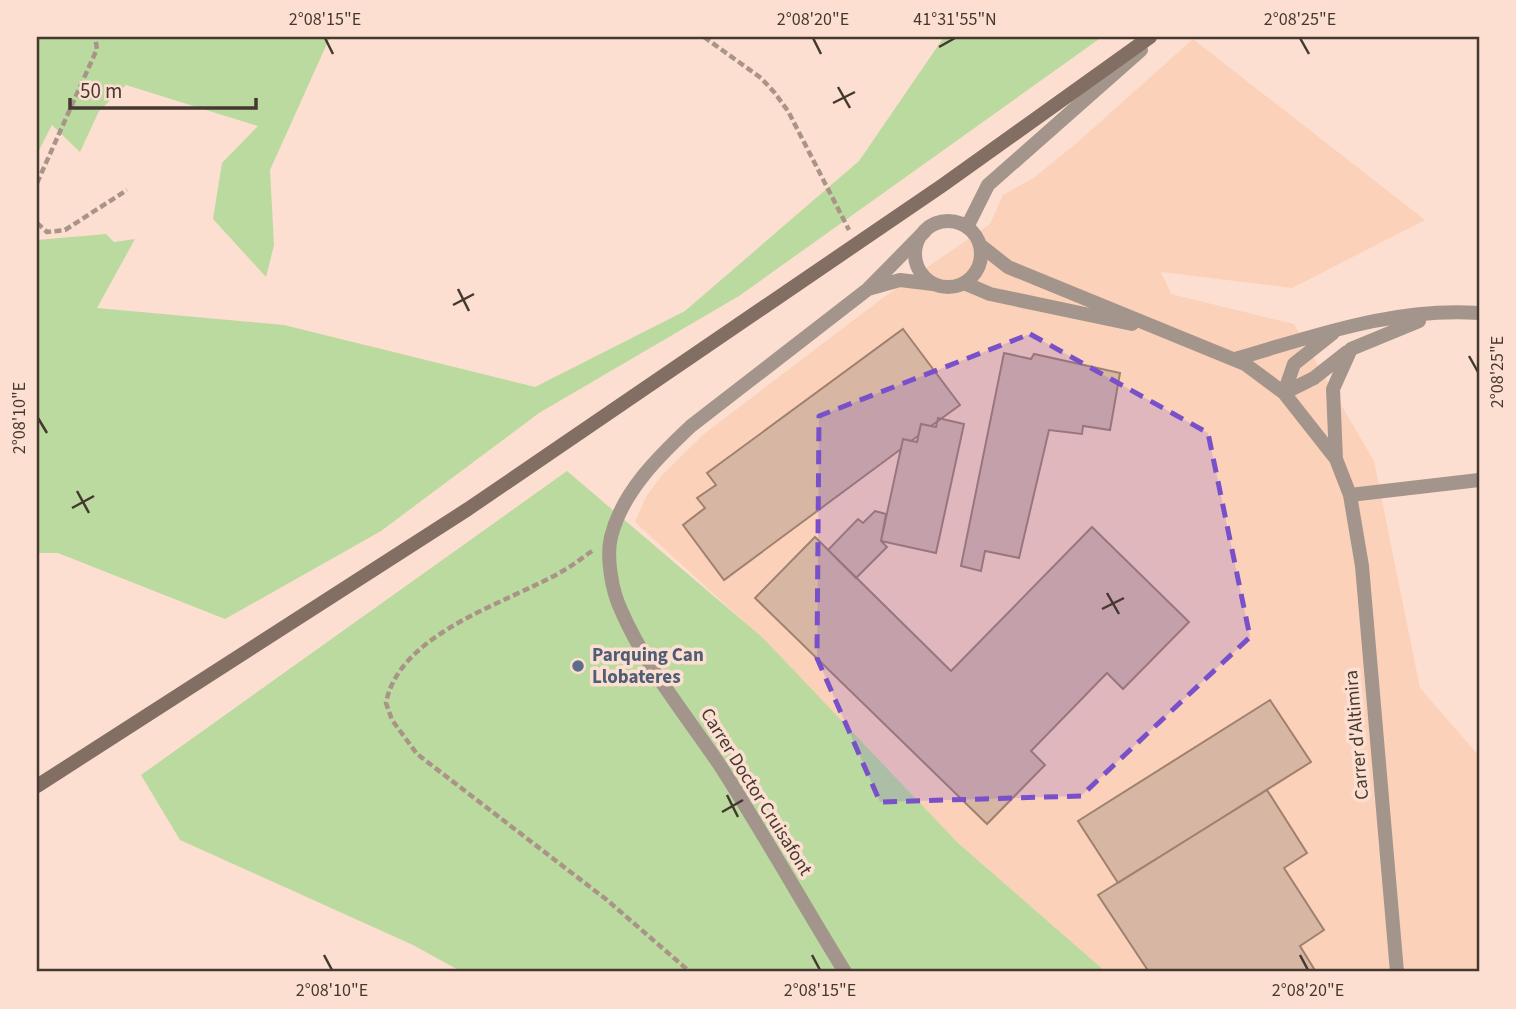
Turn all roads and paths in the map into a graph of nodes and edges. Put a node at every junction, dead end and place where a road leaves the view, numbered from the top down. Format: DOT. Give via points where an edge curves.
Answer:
graph roads {
  1 [pos="94,37"];
  2 [pos="704,37"];
  3 [pos="1150,37"];
  4 [pos="1157,37"];
  5 [pos="37,183"];
  6 [pos="127,190"];
  7 [pos="37,223"];
  8 [pos="967,227"];
  9 [pos="925,231"];
  10 [pos="855,243"];
  11 [pos="980,245"];
  12 [pos="964,283"];
  13 [pos="935,284"];
  14 [pos="868,289"];
  15 [pos="1447,311"];
  16 [pos="1479,313"];
  17 [pos="1343,326"];
  18 [pos="1174,333"];
  19 [pos="1351,349"];
  20 [pos="1235,359"];
  21 [pos="1284,393"];
  22 [pos="1336,459"];
  23 [pos="1479,480"];
  24 [pos="1350,495"];
  25 [pos="611,538"];
  26 [pos="37,786"];
  27 [pos="691,972"];
  28 [pos="845,972"];
  29 [pos="1396,972"];
  1 -- 5 [label="path" via="93,61"];
  2 -- 10 [label="path" via="774,92"];
  3 -- 10 [label="main road"];
  4 -- 8 [label="street" via="988,185"];
  6 -- 7 [label="path" via="65,230 47,232"];
  8 -- 9 [label="street" via="945,221"];
  8 -- 11 [label="street"];
  9 -- 13 [label="street" via="916,260"];
  9 -- 14 [label="street, Carrer Doctor Cruisafont"];
  10 -- 26 [label="main road" via="380,567"];
  11 -- 12 [label="street" via="979,267"];
  11 -- 18 [label="street, Carrer d'Altimira" via="1008,267"];
  12 -- 13 [label="street"];
  12 -- 18 [label="street, Carrer d'Altimira" via="990,294"];
  13 -- 14 [label="street, Carrer Doctor Cruisafont" via="900,281"];
  14 -- 25 [label="street, Carrer Doctor Cruisafont" via="667,449 627,501"];
  15 -- 16 [label="street"];
  15 -- 17 [label="street"];
  15 -- 19 [label="street"];
  17 -- 20 [label="street"];
  17 -- 21 [label="street" via="1294,364"];
  18 -- 20 [label="street, Carrer d'Altimira"];
  19 -- 21 [label="street" via="1314,378"];
  19 -- 22 [label="street" via="1333,389"];
  20 -- 21 [label="street, Carrer d'Altimira"];
  21 -- 22 [label="street, Carrer d'Altimira"];
  22 -- 24 [label="street, Carrer d'Altimira"];
  23 -- 24 [label="street"];
  24 -- 29 [label="street, Carrer d'Altimira" via="1362,566"];
  25 -- 27 [label="path" via="561,573 469,617 430,644 397,673 386,703 392,720 417,754 607,900"];
  25 -- 28 [label="street, Carrer Doctor Cruisafont" via="612,574 620,608 639,645 722,770"];
}
